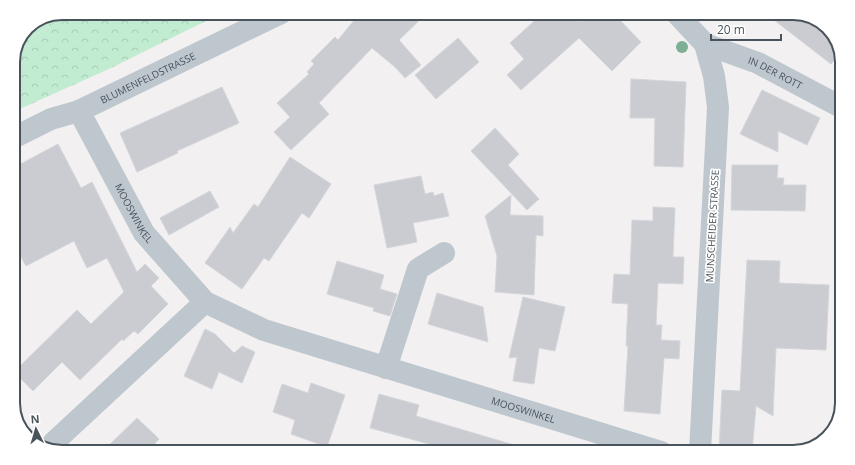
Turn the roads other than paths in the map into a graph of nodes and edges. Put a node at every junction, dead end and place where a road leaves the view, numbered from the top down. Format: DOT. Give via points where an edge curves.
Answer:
graph roads {
  1 [pos="267,20"];
  2 [pos="683,20"];
  3 [pos="705,44"];
  4 [pos="835,104"];
  5 [pos="79,111"];
  6 [pos="20,134"];
  7 [pos="444,253"];
  8 [pos="205,302"];
  9 [pos="386,368"];
  10 [pos="53,443"];
  11 [pos="638,445"];
  12 [pos="700,445"];
  1 -- 5 [label="street, BLUMENFELDSTRASSE"];
  2 -- 3 [label="street, MUNSCHEIDER STRASSE"];
  3 -- 4 [label="street, IN DER ROTT" via="758,63"];
  3 -- 12 [label="street, MUNSCHEIDER STRASSE" via="714,76 718,107"];
  5 -- 6 [label="street, BLUMENFELDSTRASSE" via="51,119"];
  5 -- 8 [label="street, MOOSWINKEL" via="144,233"];
  7 -- 9 [label="street" via="418,269"];
  8 -- 9 [label="street, MOOSWINKEL" via="264,330"];
  8 -- 10 [label="street"];
  9 -- 11 [label="street, MOOSWINKEL"];
}
